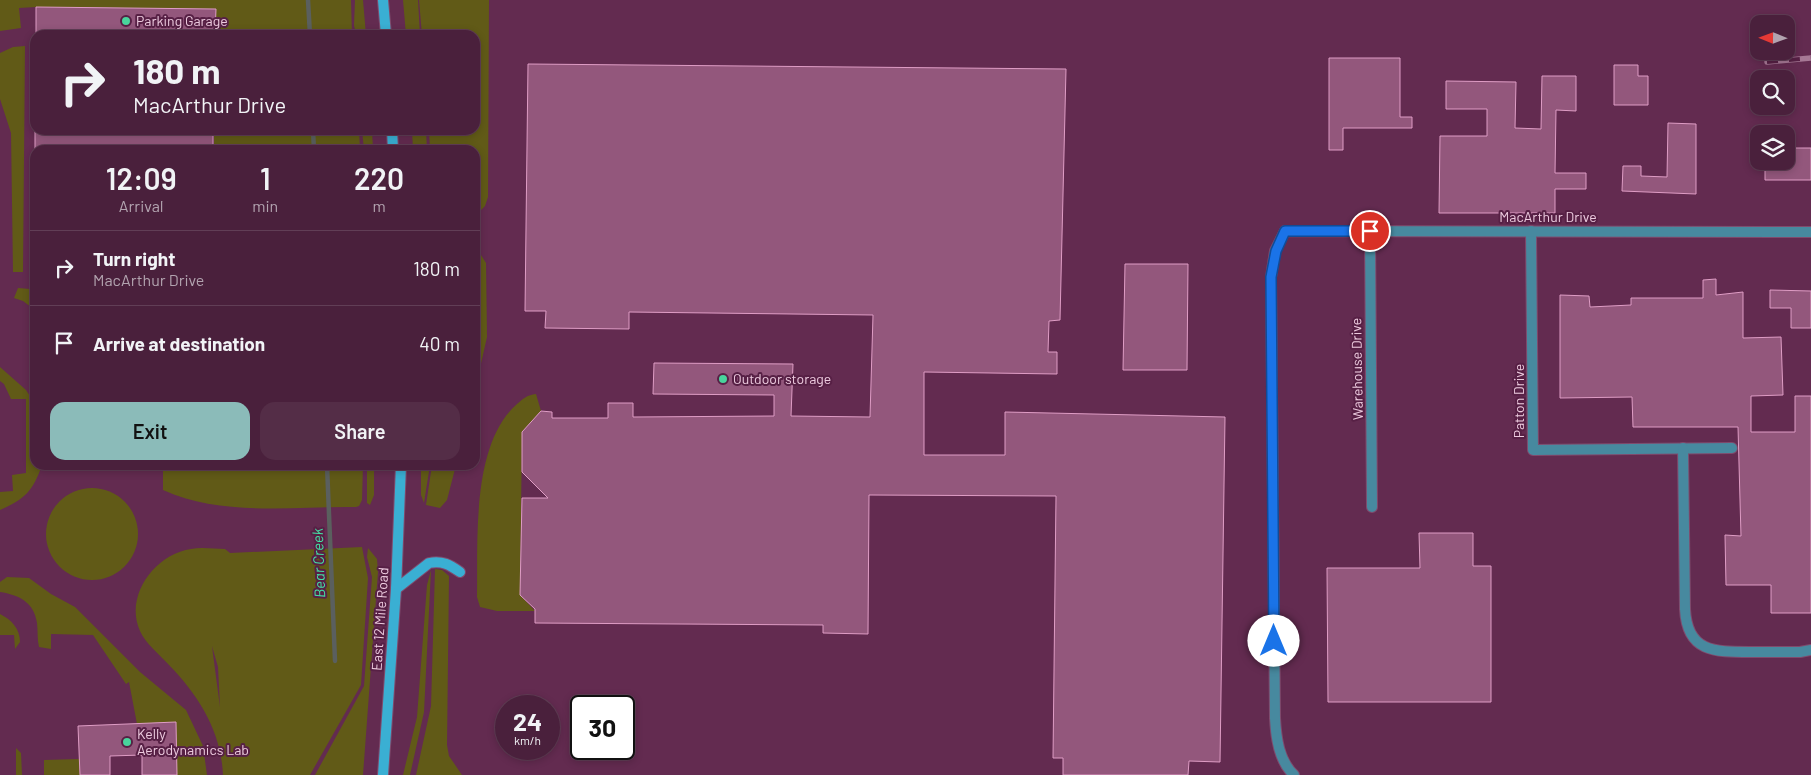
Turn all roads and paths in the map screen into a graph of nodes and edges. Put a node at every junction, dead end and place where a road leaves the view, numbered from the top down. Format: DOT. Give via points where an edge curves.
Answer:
graph roads {
  1 [pos="383,0"];
  2 [pos="386,30"];
  3 [pos="1370,231"];
  4 [pos="1531,231"];
  5 [pos="1811,232"];
  6 [pos="1683,448"];
  7 [pos="1732,448"];
  8 [pos="401,470"];
  9 [pos="1372,507"];
  10 [pos="460,572"];
  11 [pos="396,589"];
  12 [pos="1811,650"];
  13 [pos="383,775"];
  14 [pos="1294,775"];
  1 -- 2 [label="main road"];
  3 -- 4 [label="street, MacArthur Drive"];
  3 -- 9 [label="street, Warehouse Drive"];
  3 -- 14 [label="street, MacArthur Drive" via="1285,231 1276,251 1271,277 1274,718 1283,760"];
  4 -- 5 [label="street, MacArthur Drive"];
  4 -- 6 [label="street, Patton Drive" via="1533,450"];
  6 -- 7 [label="street, Patton Drive"];
  6 -- 12 [label="street" via="1684,609 1691,635 1699,644 1717,652"];
  8 -- 11 [label="main road, East 12 Mile Road"];
  10 -- 11 [label="main road" via="448,564 429,563"];
  11 -- 13 [label="main road, East 12 Mile Road"];
}
